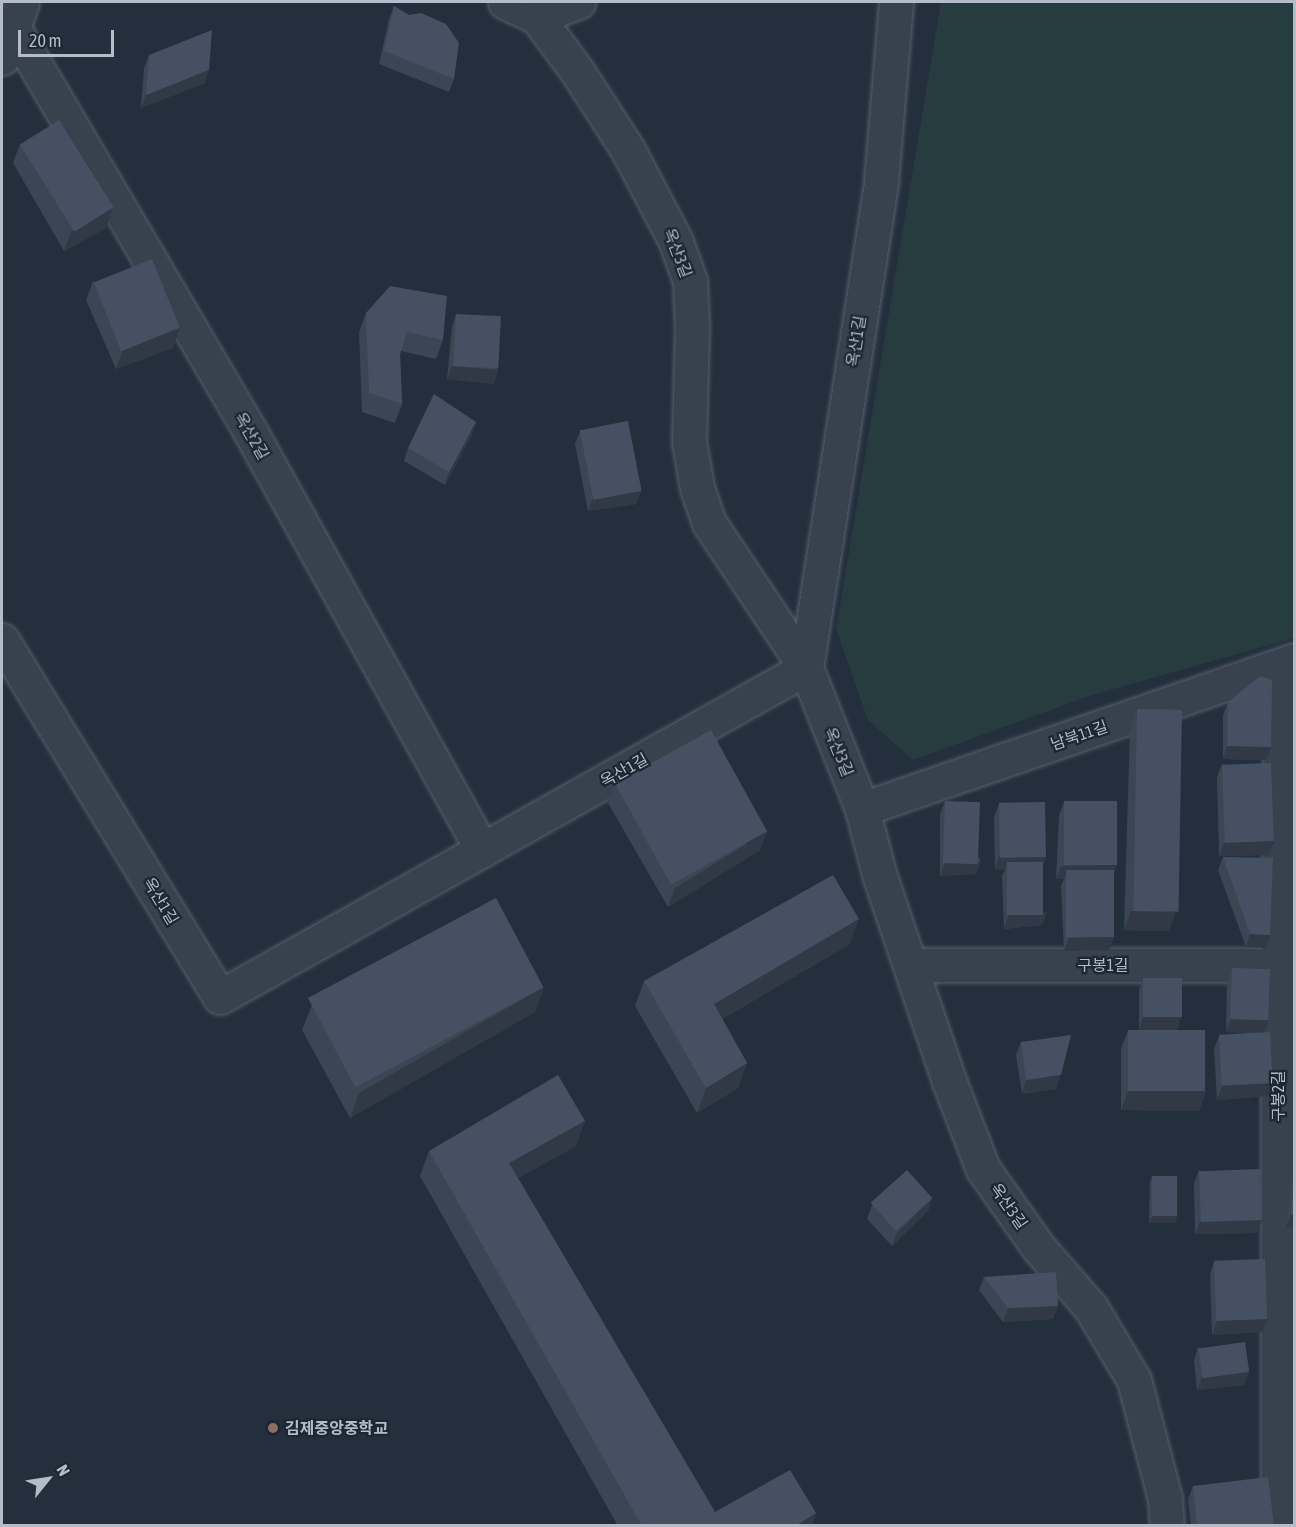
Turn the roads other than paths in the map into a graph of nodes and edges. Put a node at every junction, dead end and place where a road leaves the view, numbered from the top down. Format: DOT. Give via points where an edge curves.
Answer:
graph roads {
  1 [pos="506,2"];
  2 [pos="578,2"];
  3 [pos="896,2"];
  4 [pos="537,17"];
  5 [pos="12,29"];
  6 [pos="2,640"];
  7 [pos="1288,663"];
  8 [pos="806,668"];
  9 [pos="862,809"];
  10 [pos="482,850"];
  11 [pos="911,965"];
  12 [pos="1286,965"];
  13 [pos="1167,1526"];
  14 [pos="1278,1526"];
  1 -- 4 [label="street, 옥산3길"];
  2 -- 4 [label="street"];
  3 -- 8 [label="street, 옥산1길" via="881,181"];
  4 -- 8 [label="street, 옥산3길" via="628,150 676,242 690,281 689,442 697,488 709,523"];
  5 -- 10 [label="street, 옥산2길" via="251,433"];
  6 -- 10 [label="street, 옥산1길" via="220,997"];
  7 -- 9 [label="street, 남북11길"];
  7 -- 12 [label="street, 구봉2길"];
  8 -- 9 [label="street, 옥산3길"];
  8 -- 10 [label="street, 옥산1길"];
  9 -- 11 [label="street, 옥산3길" via="880,877"];
  11 -- 12 [label="street, 구봉1길"];
  11 -- 13 [label="street, 옥산3길" via="983,1169 1038,1247 1091,1308 1134,1380 1164,1499"];
  12 -- 14 [label="street, 구봉2길"];
}
